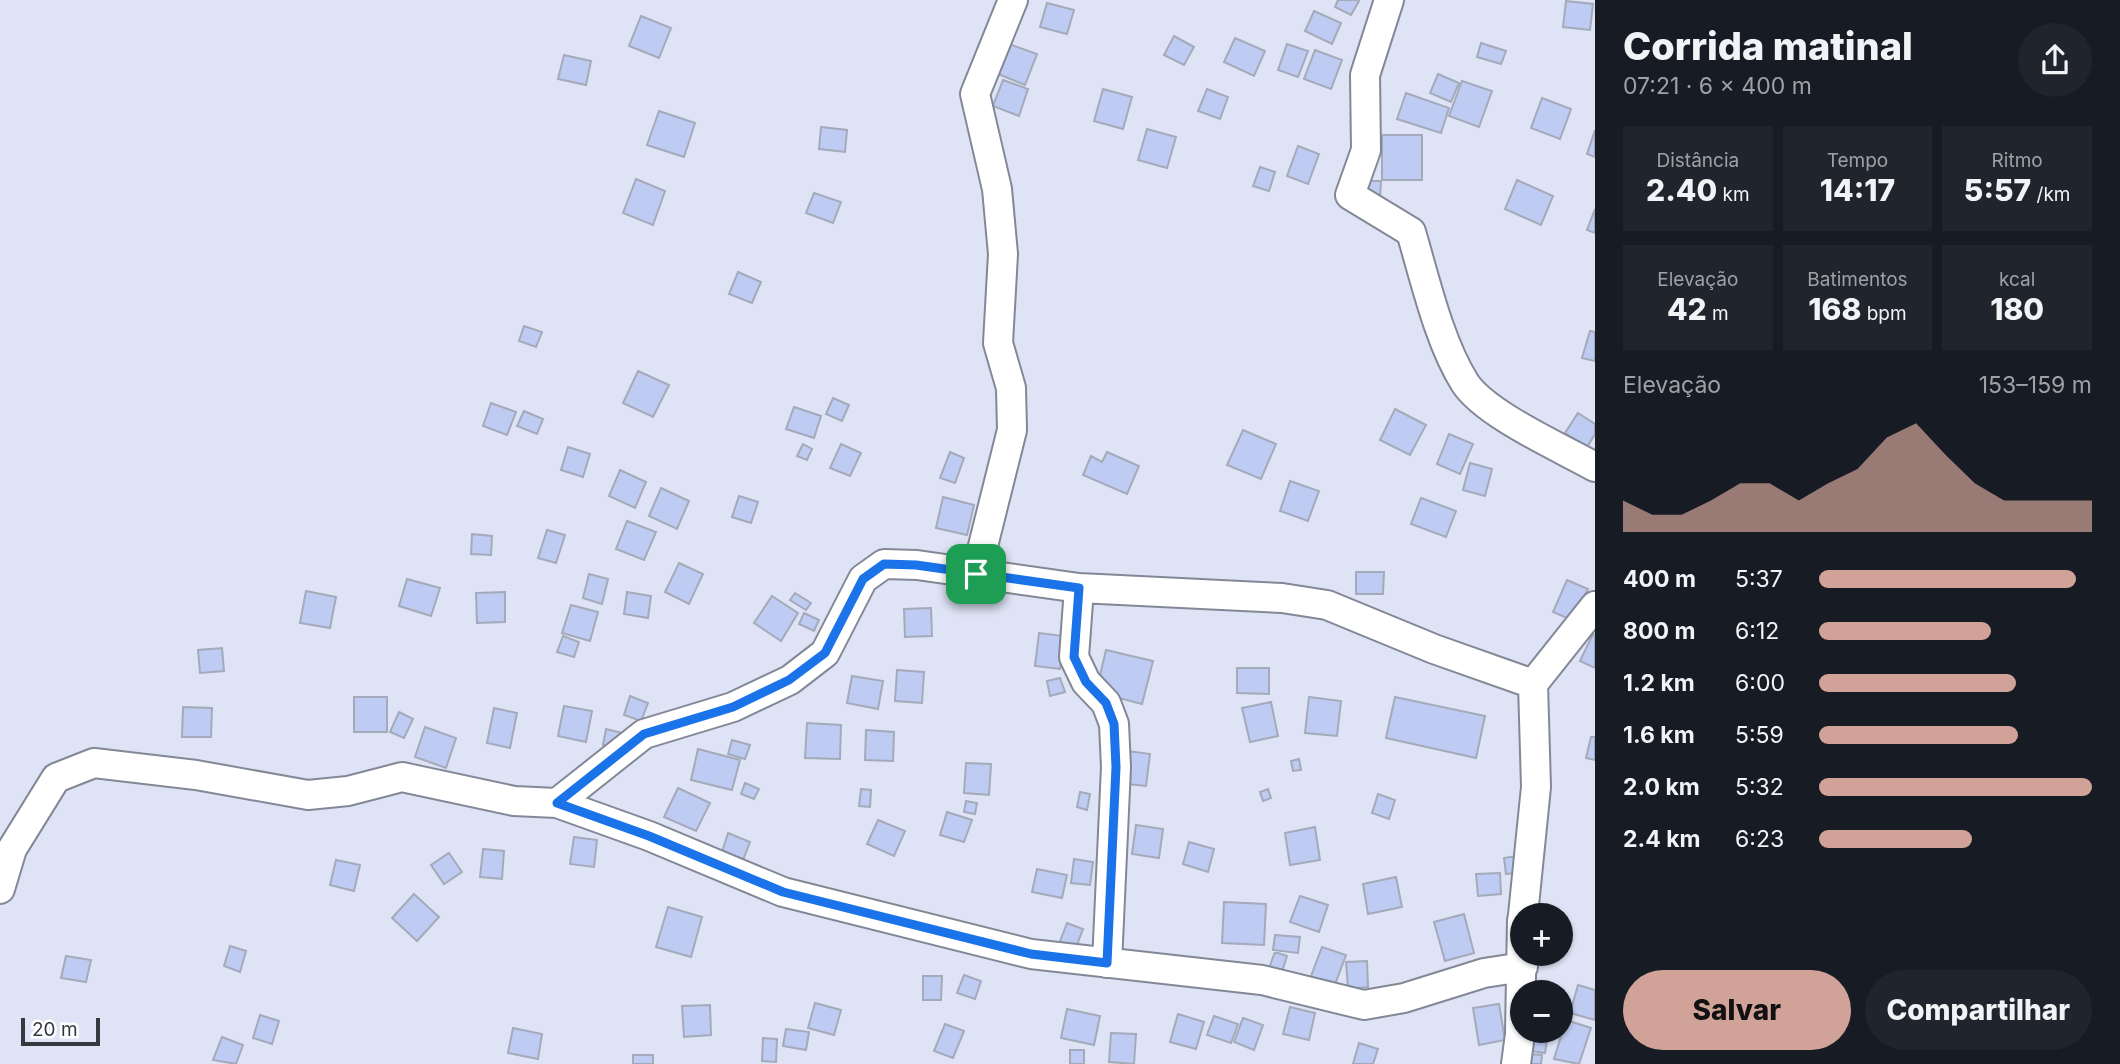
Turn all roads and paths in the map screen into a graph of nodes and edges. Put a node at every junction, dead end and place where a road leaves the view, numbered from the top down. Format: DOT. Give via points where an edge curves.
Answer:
graph roads {
  1 [pos="1013,0"];
  2 [pos="1389,0"];
  3 [pos="1595,467"];
  4 [pos="976,574"];
  5 [pos="1079,588"];
  6 [pos="1595,606"];
  7 [pos="1533,684"];
  8 [pos="557,803"];
  9 [pos="0,889"];
  10 [pos="1524,903"];
  11 [pos="1107,963"];
  12 [pos="1522,967"];
  13 [pos="1516,1064"];
  1 -- 4 [label="street" via="975,94 997,189 1003,254 998,343 1011,388 1012,430"];
  2 -- 3 [label="street" via="1365,75 1366,150 1350,195 1411,232 1450,351 1466,385 1493,410"];
  4 -- 5 [label="street"];
  4 -- 8 [label="street" via="884,564 863,579 825,653 789,680 733,707 644,734"];
  5 -- 7 [label="street" via="1282,598 1327,605"];
  5 -- 11 [label="street" via="1074,657 1086,682 1106,703 1114,724"];
  6 -- 7 [label="street"];
  7 -- 10 [label="street" via="1536,787"];
  8 -- 9 [label="street" via="514,801 402,778 308,795 94,763 56,778 12,849"];
  8 -- 11 [label="street" via="783,892 1031,954"];
  11 -- 12 [label="street" via="1262,980 1364,1005"];
  12 -- 13 [label="street"];
}
